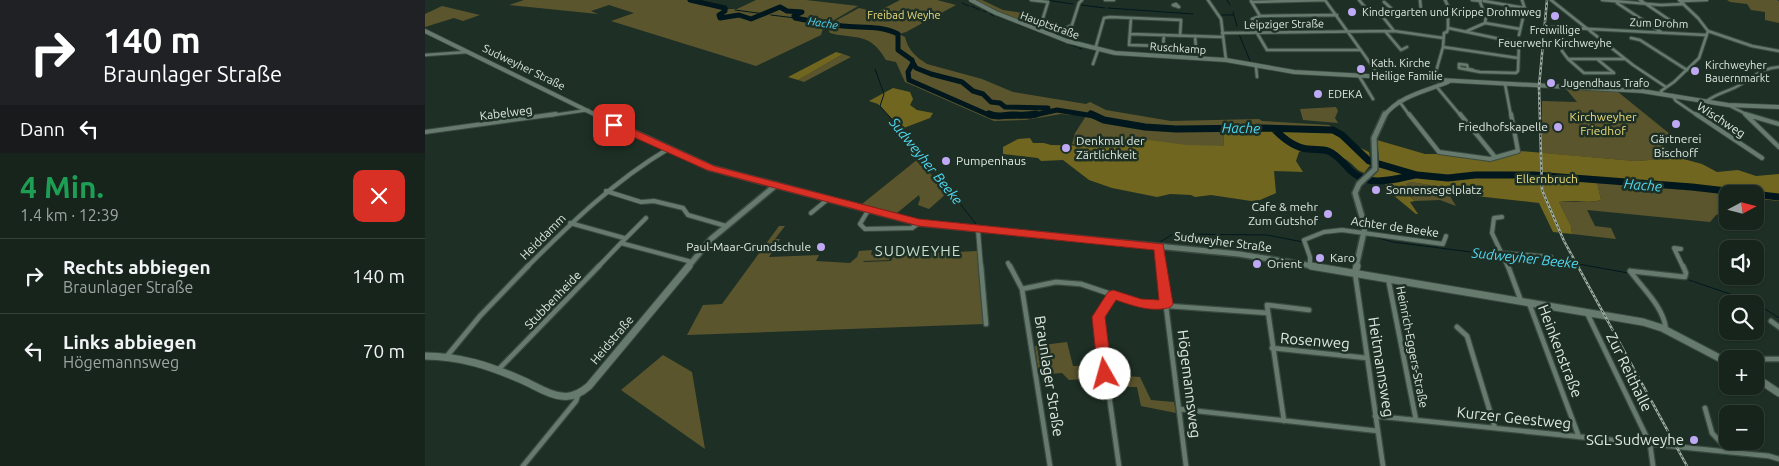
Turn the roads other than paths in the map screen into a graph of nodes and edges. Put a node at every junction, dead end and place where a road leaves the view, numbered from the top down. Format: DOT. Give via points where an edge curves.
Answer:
graph roads {
  1 [pos="971,0"];
  2 [pos="1031,0"];
  3 [pos="1082,0"];
  4 [pos="1105,0"];
  5 [pos="1114,0"];
  6 [pos="1174,0"];
  7 [pos="1208,0"];
  8 [pos="1325,0"];
  9 [pos="1359,0"];
  10 [pos="1420,0"];
  11 [pos="1445,0"];
  12 [pos="1472,0"];
  13 [pos="1522,0"];
  14 [pos="1551,0"];
  15 [pos="1602,0"];
  16 [pos="1639,0"];
  17 [pos="1707,0"];
  18 [pos="1251,1"];
  19 [pos="1484,1"];
  20 [pos="1615,1"];
  21 [pos="1385,2"];
  22 [pos="1479,2"];
  23 [pos="1681,2"];
  24 [pos="1176,4"];
  25 [pos="1646,4"];
  26 [pos="1525,8"];
  27 [pos="1257,9"];
  28 [pos="1393,10"];
  29 [pos="1252,11"];
  30 [pos="1421,11"];
  31 [pos="1447,14"];
  32 [pos="1337,15"];
  33 [pos="1259,16"];
  34 [pos="1383,17"];
  35 [pos="1043,18"];
  36 [pos="1131,18"];
  37 [pos="1485,23"];
  38 [pos="1674,23"];
  39 [pos="1552,27"];
  40 [pos="1448,28"];
  41 [pos="1520,28"];
  42 [pos="1587,29"];
  43 [pos="1708,30"];
  44 [pos="425,31"];
  45 [pos="1385,31"];
  46 [pos="1394,31"];
  47 [pos="1467,31"];
  48 [pos="1347,32"];
  49 [pos="1661,32"];
  50 [pos="1222,33"];
  51 [pos="1257,33"];
  52 [pos="1130,34"];
  53 [pos="1051,35"];
  54 [pos="1164,35"];
  55 [pos="1519,35"];
  56 [pos="1706,35"];
  57 [pos="1180,36"];
  58 [pos="1195,36"];
  59 [pos="1223,37"];
  60 [pos="1443,38"];
  61 [pos="1631,38"];
  62 [pos="1564,40"];
  63 [pos="1407,47"];
  64 [pos="1443,47"];
  65 [pos="1097,48"];
  66 [pos="1196,49"];
  67 [pos="1361,50"];
  68 [pos="1778,51"];
  69 [pos="467,52"];
  70 [pos="425,55"];
  71 [pos="1518,58"];
  72 [pos="1568,59"];
  73 [pos="1597,59"];
  74 [pos="1625,59"];
  75 [pos="1226,60"];
  76 [pos="1093,64"];
  77 [pos="1256,66"];
  78 [pos="1779,68"];
  79 [pos="1473,70"];
  80 [pos="1687,70"];
  81 [pos="1359,76"];
  82 [pos="1257,77"];
  83 [pos="1380,77"];
  84 [pos="1436,81"];
  85 [pos="1505,84"];
  86 [pos="1666,87"];
  87 [pos="1662,93"];
  88 [pos="1672,95"];
  89 [pos="1373,99"];
  90 [pos="1399,101"];
  91 [pos="1707,101"];
  92 [pos="1728,105"];
  93 [pos="1779,107"];
  94 [pos="588,110"];
  95 [pos="1745,114"];
  96 [pos="1779,124"];
  97 [pos="425,132"];
  98 [pos="1779,147"];
  99 [pos="668,149"];
  100 [pos="1437,150"];
  101 [pos="1495,157"];
  102 [pos="1763,158"];
  103 [pos="776,185"];
  104 [pos="606,191"];
  105 [pos="828,199"];
  106 [pos="869,210"];
  107 [pos="811,213"];
  108 [pos="1503,217"];
  109 [pos="646,218"];
  110 [pos="570,223"];
  111 [pos="919,223"];
  112 [pos="726,226"];
  113 [pos="978,230"];
  114 [pos="1364,233"];
  115 [pos="1446,236"];
  116 [pos="623,240"];
  117 [pos="1159,246"];
  118 [pos="1681,249"];
  119 [pos="1502,253"];
  120 [pos="1551,257"];
  121 [pos="692,262"];
  122 [pos="1008,263"];
  123 [pos="1310,266"];
  124 [pos="1355,273"];
  125 [pos="1388,278"];
  126 [pos="1023,289"];
  127 [pos="1113,295"];
  128 [pos="1524,301"];
  129 [pos="1166,304"];
  130 [pos="1309,310"];
  131 [pos="1586,311"];
  132 [pos="1268,313"];
  133 [pos="1771,322"];
  134 [pos="986,324"];
  135 [pos="1457,327"];
  136 [pos="1779,327"];
  137 [pos="1665,330"];
  138 [pos="1272,348"];
  139 [pos="425,356"];
  140 [pos="447,356"];
  141 [pos="1367,358"];
  142 [pos="1719,358"];
  143 [pos="1764,359"];
  144 [pos="1779,359"];
  145 [pos="498,370"];
  146 [pos="1764,383"];
  147 [pos="1778,392"];
  148 [pos="578,395"];
  149 [pos="1705,408"];
  150 [pos="1179,409"];
  151 [pos="1375,416"];
  152 [pos="1416,420"];
  153 [pos="1284,421"];
  154 [pos="1495,428"];
  155 [pos="1378,431"];
  156 [pos="1579,437"];
  157 [pos="1650,444"];
  158 [pos="1730,452"];
  159 [pos="1779,460"];
  160 [pos="523,466"];
  161 [pos="1050,466"];
  162 [pos="1119,466"];
  163 [pos="1186,466"];
  164 [pos="1383,466"];
  165 [pos="1653,466"];
  1 -- 53 [label="main road, Hauptstraße"];
  2 -- 35 [label="street" via="1048,2"];
  3 -- 53 [label="street" via="1072,25"];
  4 -- 5 [label="street"];
  6 -- 24 [label="street"];
  7 -- 50 [label="street" via="1221,19"];
  8 -- 18 [label="street"];
  8 -- 32 [label="street"];
  9 -- 34 [label="street" via="1371,14"];
  10 -- 30 [label="street"];
  11 -- 31 [label="street"];
  12 -- 22 [label="street"];
  13 -- 26 [label="street"];
  14 -- 42 [label="street"];
  15 -- 20 [label="street"];
  16 -- 25 [label="street"];
  17 -- 23 [label="street"];
  18 -- 27 [label="street"];
  19 -- 22 [label="street"];
  19 -- 26 [label="street"];
  20 -- 25 [label="street"];
  20 -- 49 [label="street"];
  21 -- 28 [label="street"];
  22 -- 37 [label="street" via="1486,17"];
  23 -- 25 [label="street"];
  23 -- 43 [label="street"];
  25 -- 38 [label="street"];
  26 -- 41 [label="street"];
  27 -- 29 [label="street"];
  27 -- 33 [label="street"];
  28 -- 30 [label="street"];
  28 -- 34 [label="street"];
  30 -- 31 [label="street"];
  31 -- 40 [label="street"];
  32 -- 33 [label="street"];
  32 -- 48 [label="street"];
  33 -- 51 [label="street" via="1252,16"];
  34 -- 46 [label="street"];
  36 -- 52 [label="street"];
  36 -- 57 [label="street" via="1181,20"];
  36 -- 65 [label="street" via="1106,17"];
  37 -- 41 [label="street"];
  37 -- 47 [label="street"];
  39 -- 42 [label="street, Zum Drohm"];
  40 -- 47 [label="street"];
  40 -- 60 [label="street"];
  41 -- 55 [label="street"];
  42 -- 49 [label="street, Zum Drohm"];
  42 -- 74 [label="street"];
  43 -- 56 [label="street"];
  43 -- 68 [label="street" via="1752,46"];
  44 -- 69 [label="main road, Sudweyher Straße"];
  45 -- 46 [label="street, Leipziger Straße"];
  45 -- 48 [label="street, Leipziger Straße"];
  45 -- 63 [label="street" via="1401,50"];
  46 -- 60 [label="street, Leipziger Straße"];
  47 -- 71 [label="street" via="1519,42"];
  48 -- 51 [label="street, Leipziger Straße"];
  48 -- 67 [label="street"];
  49 -- 56 [label="street, Zum Drohm"];
  50 -- 51 [label="street, Leipziger Straße"];
  50 -- 59 [label="street"];
  51 -- 67 [label="street" via="1267,50"];
  52 -- 54 [label="street"];
  52 -- 54 [label="street" via="1129,45 1163,46"];
  53 -- 65 [label="main road, Hauptstraße"];
  54 -- 57 [label="street"];
  56 -- 80 [label="street" via="1699,58"];
  57 -- 58 [label="street"];
  58 -- 59 [label="street"];
  58 -- 66 [label="street"];
  59 -- 75 [label="street"];
  60 -- 64 [label="street"];
  61 -- 80 [label="street" via="1640,40"];
  62 -- 72 [label="street" via="1561,51"];
  64 -- 71 [label="street"];
  64 -- 84 [label="street"];
  65 -- 75 [label="main road, Ruschkamp"];
  65 -- 76 [label="street"];
  67 -- 83 [label="street"];
  69 -- 70 [label="street"];
  69 -- 94 [label="main road, Sudweyher Straße"];
  71 -- 79 [label="street" via="1516,73"];
  72 -- 73 [label="street"];
  72 -- 73 [label="street" via="1584,73 1614,73"];
  73 -- 74 [label="street"];
  74 -- 86 [label="street"];
  75 -- 77 [label="main road, Ruschkamp"];
  77 -- 81 [label="main road, Ruschkamp"];
  77 -- 82 [label="street"];
  78 -- 91 [label="street" via="1766,68 1734,89 1715,94"];
  79 -- 79 [label="street" via="1459,68 1459,64 1467,65"];
  80 -- 86 [label="street"];
  81 -- 83 [label="main road, Ruschkamp"];
  81 -- 89 [label="street"];
  83 -- 84 [label="main road, Ruschkamp"];
  84 -- 85 [label="main road"];
  84 -- 90 [label="main road"];
  84 -- 101 [label="street"];
  85 -- 87 [label="main road"];
  85 -- 101 [label="street" via="1518,151"];
  86 -- 87 [label="street"];
  87 -- 88 [label="main road"];
  88 -- 91 [label="main road"];
  88 -- 102 [label="street, Wischweg" via="1676,101"];
  90 -- 100 [label="street"];
  90 -- 114 [label="main road" via="1386,111 1378,127 1373,143 1375,169 1356,188"];
  91 -- 92 [label="main road"];
  92 -- 93 [label="main road"];
  92 -- 95 [label="street"];
  94 -- 97 [label="street, Kabelweg"];
  94 -- 99 [label="main road, Sudweyher Straße"];
  95 -- 96 [label="street"];
  95 -- 98 [label="street"];
  99 -- 103 [label="main road, Sudweyher Straße" via="701,165"];
  99 -- 104 [label="street, Heiddamm"];
  100 -- 101 [label="street" via="1485,159"];
  103 -- 105 [label="main road, Sudweyher Straße"];
  103 -- 112 [label="main road, Heidstraße"];
  104 -- 110 [label="street, Heiddamm"];
  104 -- 112 [label="street" via="641,202 654,201 683,208 688,215"];
  105 -- 106 [label="main road, Sudweyher Straße"];
  105 -- 107 [label="street"];
  106 -- 111 [label="main road, Sudweyher Straße"];
  106 -- 111 [label="street" via="859,224 865,229 912,228"];
  108 -- 119 [label="street, Heinkenstraße" via="1494,218 1492,225 1492,233"];
  109 -- 116 [label="street, Stubbenheide"];
  110 -- 116 [label="street"];
  110 -- 140 [label="street, Heiddamm" via="473,322"];
  111 -- 113 [label="main road, Sudweyher Straße"];
  112 -- 121 [label="main road, Heidstraße"];
  113 -- 117 [label="main road, Sudweyher Straße"];
  113 -- 134 [label="street"];
  114 -- 115 [label="street, Achter de Beeke" via="1443,244"];
  114 -- 123 [label="street, Achter de Beeke" via="1332,231 1304,240"];
  114 -- 124 [label="main road"];
  116 -- 121 [label="street"];
  116 -- 145 [label="street, Stubbenheide"];
  117 -- 123 [label="main road, Sudweyher Straße" via="1239,254"];
  117 -- 129 [label="street, Högemannsweg"];
  118 -- 137 [label="street" via="1674,248 1685,277 1631,272 1660,311 1666,322"];
  119 -- 120 [label="street"];
  119 -- 128 [label="street, Heinkenstraße"];
  121 -- 148 [label="main road, Heidstraße"];
  122 -- 126 [label="street, Braunlager Straße"];
  123 -- 124 [label="main road, Sudweyher Straße"];
  124 -- 125 [label="main road, Sudweyher Straße"];
  124 -- 141 [label="street, Heitmannsweg"];
  125 -- 128 [label="main road, Sudweyher Straße"];
  125 -- 152 [label="street, Heinrich-Eggers-Straße"];
  126 -- 127 [label="street" via="1056,282 1081,284"];
  126 -- 161 [label="street, Braunlager Straße"];
  127 -- 129 [label="street" via="1140,304"];
  127 -- 162 [label="street" via="1098,317"];
  128 -- 131 [label="main road, Sudweyher Straße"];
  128 -- 156 [label="street, Heinkenstraße"];
  129 -- 132 [label="street"];
  129 -- 150 [label="street, Högemannsweg"];
  130 -- 132 [label="street" via="1270,304"];
  131 -- 137 [label="main road, Sudweyher Straße" via="1643,322"];
  131 -- 157 [label="street, Zur Reithalle"];
  132 -- 138 [label="street"];
  133 -- 136 [label="street"];
  135 -- 154 [label="street" via="1467,336"];
  137 -- 142 [label="main road, Sudweyher Straße"];
  138 -- 141 [label="street, Rosenweg"];
  138 -- 153 [label="street, Rosenweg"];
  139 -- 140 [label="main road"];
  140 -- 145 [label="main road" via="474,360"];
  141 -- 151 [label="street, Heitmannsweg"];
  143 -- 144 [label="street"];
  145 -- 148 [label="main road" via="557,396"];
  146 -- 147 [label="main road"];
  148 -- 160 [label="street" via="577,401"];
  149 -- 158 [label="street" via="1713,433"];
  150 -- 153 [label="street"];
  150 -- 163 [label="street, Högemannsweg"];
  151 -- 152 [label="street, Kurzer Geestweg"];
  151 -- 155 [label="street, Heitmannsweg"];
  152 -- 154 [label="street, Kurzer Geestweg"];
  153 -- 155 [label="street"];
  154 -- 156 [label="street, Kurzer Geestweg"];
  155 -- 164 [label="street, Heitmannsweg"];
  156 -- 157 [label="street, Kurzer Geestweg"];
  157 -- 158 [label="street"];
  157 -- 165 [label="street, Zur Reithalle"];
  158 -- 159 [label="street"];
}
